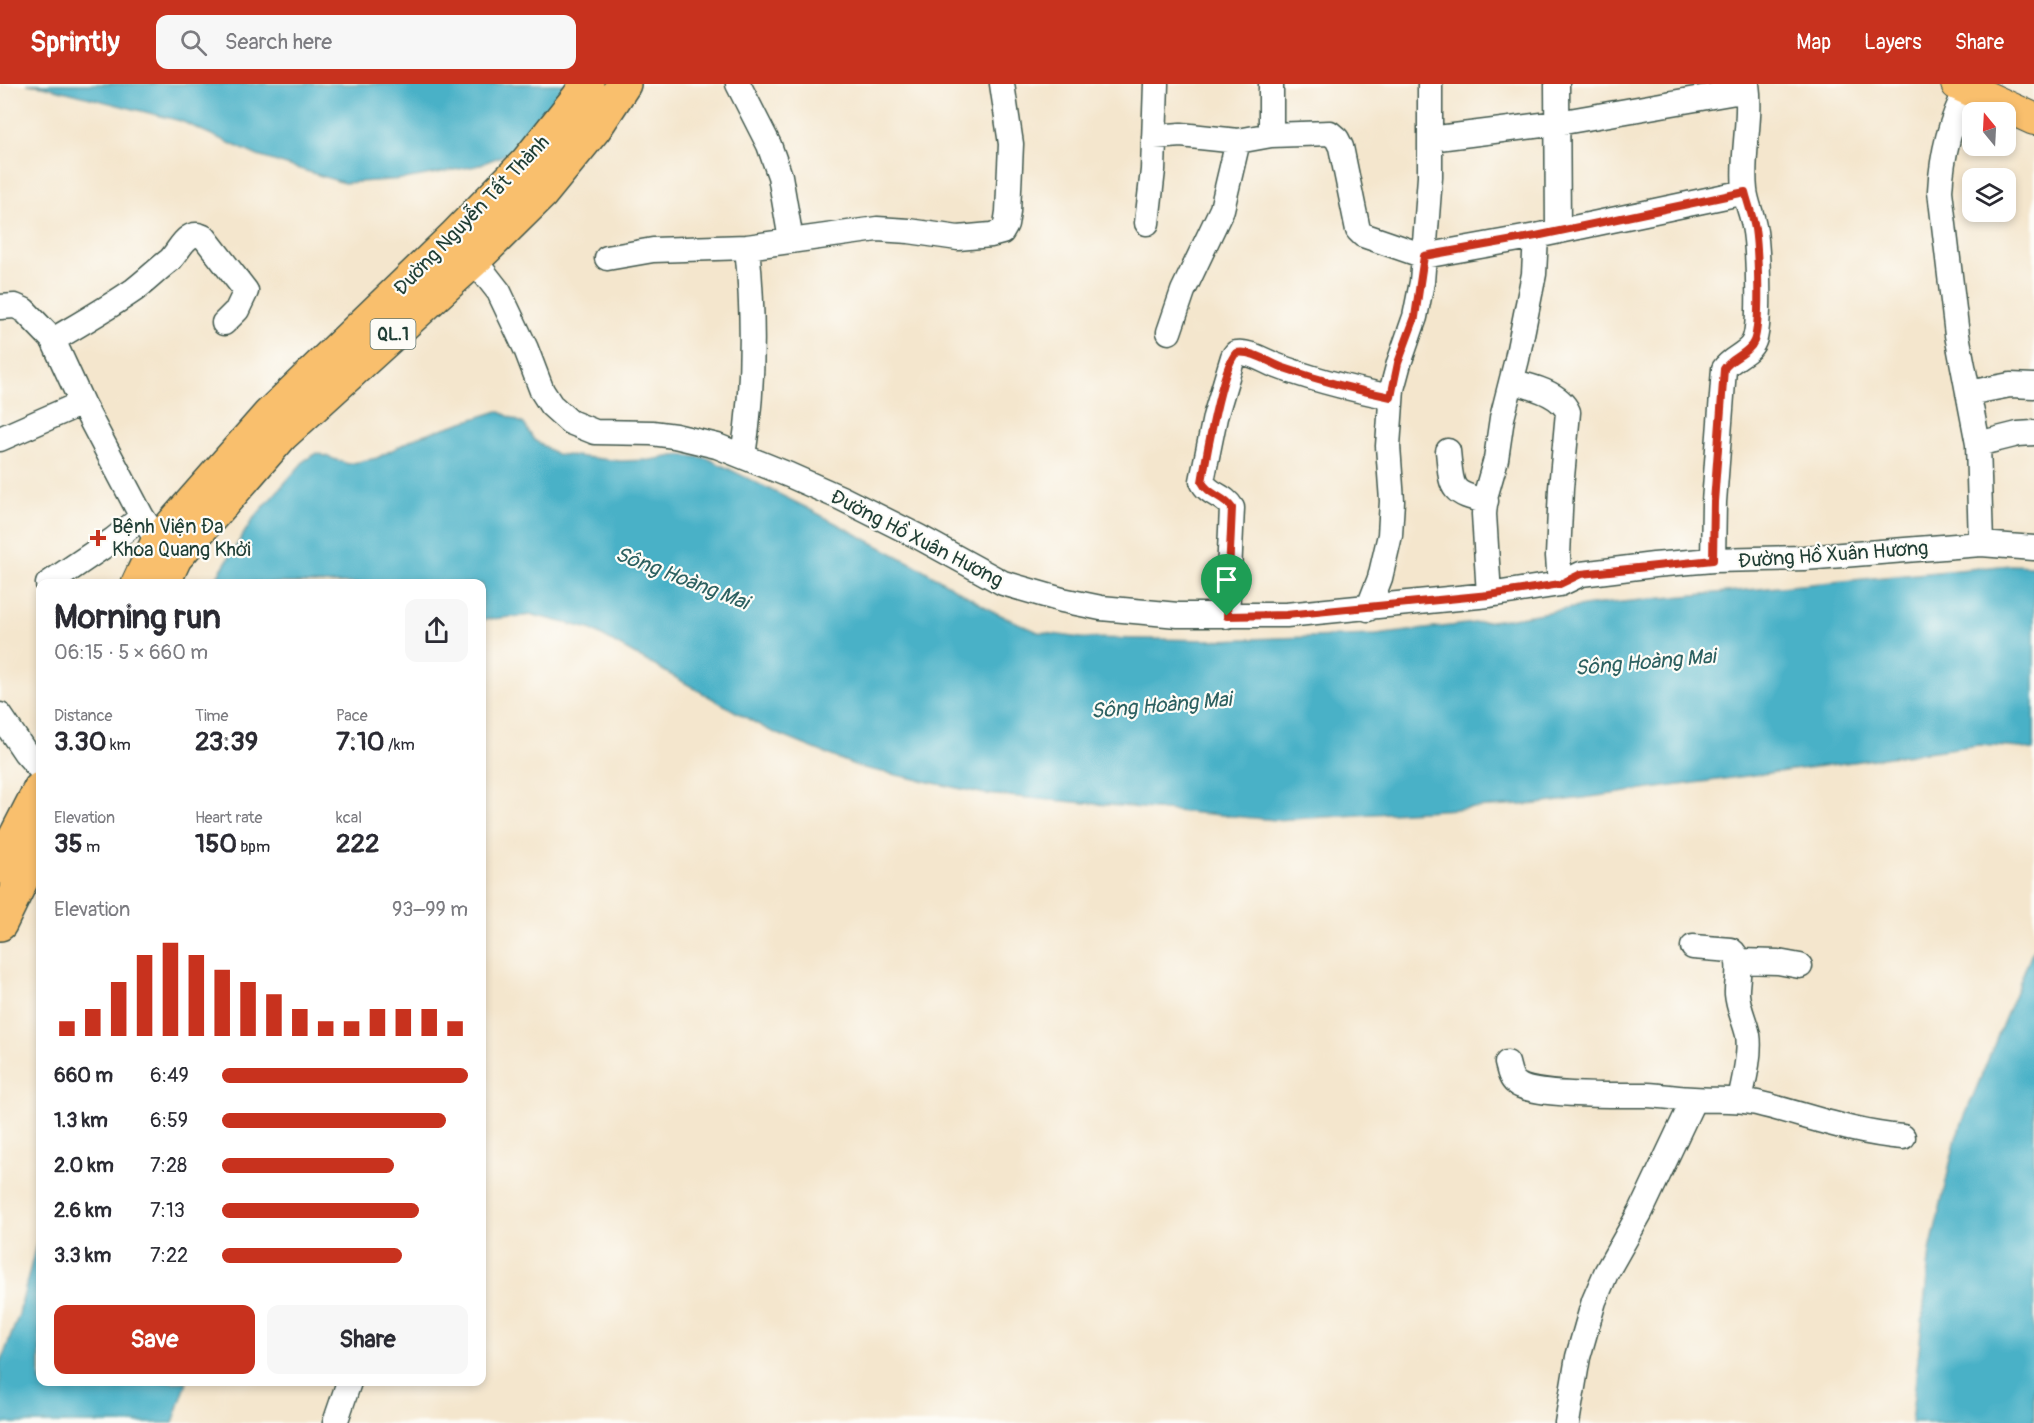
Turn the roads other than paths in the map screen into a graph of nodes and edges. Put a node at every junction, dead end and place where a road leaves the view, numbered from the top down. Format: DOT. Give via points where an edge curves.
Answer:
graph roads {
  1 [pos="587,84"];
  2 [pos="624,84"];
  3 [pos="738,84"];
  4 [pos="1002,84"];
  5 [pos="1156,84"];
  6 [pos="1271,84"];
  7 [pos="1430,84"];
  8 [pos="1557,84"];
  9 [pos="1962,86"];
  10 [pos="1747,87"];
  11 [pos="2034,119"];
  12 [pos="1558,123"];
  13 [pos="1271,135"];
  14 [pos="1154,137"];
  15 [pos="1430,139"];
  16 [pos="1238,141"];
  17 [pos="1745,192"];
  18 [pos="1147,223"];
  19 [pos="1547,233"];
  20 [pos="791,240"];
  21 [pos="747,248"];
  22 [pos="1424,256"];
  23 [pos="607,258"];
  24 [pos="474,260"];
  25 [pos="0,306"];
  26 [pos="224,322"];
  27 [pos="1169,332"];
  28 [pos="53,340"];
  29 [pos="1512,382"];
  30 [pos="2034,386"];
  31 [pos="1968,393"];
  32 [pos="1391,397"];
  33 [pos="82,403"];
  34 [pos="2034,433"];
  35 [pos="0,439"];
  36 [pos="1978,444"];
  37 [pos="1448,451"];
  38 [pos="743,456"];
  39 [pos="1486,501"];
  40 [pos="1981,544"];
  41 [pos="2034,548"];
  42 [pos="160,550"];
  43 [pos="1713,560"];
  44 [pos="54,579"];
  45 [pos="141,579"];
  46 [pos="1560,584"];
  47 [pos="1489,595"];
  48 [pos="1368,609"];
  49 [pos="1227,616"];
  50 [pos="0,715"];
  51 [pos="36,764"];
  52 [pos="36,797"];
  53 [pos="36,850"];
  54 [pos="0,867"];
  55 [pos="0,924"];
  56 [pos="1693,947"];
  57 [pos="1738,961"];
  58 [pos="1800,966"];
  59 [pos="1507,1063"];
  60 [pos="1740,1099"];
  61 [pos="1694,1100"];
  62 [pos="1903,1137"];
  63 [pos="348,1386"];
  64 [pos="335,1423"];
  65 [pos="1567,1423"];
  1 -- 42 [label="highway, Đường Nguyễn Tất Thành / QL.1" via="527,162 269,415"];
  2 -- 24 [label="highway, Đường Nguyễn Tất Thành / QL.1" via="595,128 541,194"];
  3 -- 20 [label="street" via="780,176"];
  4 -- 20 [label="street" via="1011,144 1008,212 1002,232 958,238 877,229"];
  5 -- 14 [label="street"];
  6 -- 13 [label="street"];
  7 -- 15 [label="street"];
  8 -- 12 [label="street"];
  9 -- 11 [label="main road"];
  9 -- 31 [label="street" via="1946,140 1940,191"];
  10 -- 12 [label="street"];
  10 -- 17 [label="street"];
  12 -- 15 [label="street"];
  12 -- 19 [label="street"];
  13 -- 16 [label="street"];
  13 -- 22 [label="street" via="1334,135 1341,147 1358,230"];
  14 -- 16 [label="street" via="1181,135"];
  14 -- 18 [label="street"];
  15 -- 22 [label="street"];
  16 -- 27 [label="street" via="1222,209 1183,291"];
  17 -- 19 [label="street"];
  17 -- 43 [label="street" via="1755,228 1757,323 1750,348 1724,369"];
  19 -- 22 [label="street"];
  19 -- 29 [label="street" via="1534,274"];
  20 -- 21 [label="street"];
  21 -- 23 [label="street" via="653,249"];
  21 -- 38 [label="street" via="752,331"];
  22 -- 32 [label="street" via="1415,317 1398,363"];
  24 -- 38 [label="street, Đường Hồ Xuân Hương" via="499,292 542,391 570,422 595,432 675,436"];
  24 -- 42 [label="highway, Đường Nguyễn Tất Thành / QL.1"];
  25 -- 28 [label="street" via="24,310"];
  26 -- 28 [label="street" via="237,310 246,291 205,238 194,234 136,289"];
  28 -- 33 [label="street"];
  29 -- 39 [label="street"];
  29 -- 46 [label="street" via="1549,394 1568,412 1561,488"];
  30 -- 31 [label="street" via="2010,385"];
  31 -- 36 [label="street"];
  32 -- 48 [label="street" via="1390,535"];
  32 -- 49 [label="street" via="1282,368 1246,353 1233,357 1215,417 1202,482 1232,508"];
  33 -- 35 [label="street"];
  33 -- 42 [label="street"];
  34 -- 36 [label="street"];
  36 -- 40 [label="street"];
  37 -- 39 [label="street" via="1450,473 1459,495"];
  38 -- 49 [label="street, Đường Hồ Xuân Hương" via="841,498 1003,583 1101,608"];
  39 -- 47 [label="street" via="1483,524"];
  40 -- 41 [label="street, Đường Hồ Xuân Hương"];
  40 -- 43 [label="street, Đường Hồ Xuân Hương" via="1804,558"];
  42 -- 44 [label="street" via="113,540"];
  42 -- 45 [label="highway, Đường Nguyễn Tất Thành / QL.1"];
  43 -- 46 [label="street, Đường Hồ Xuân Hương" via="1581,574"];
  46 -- 47 [label="street, Đường Hồ Xuân Hương"];
  47 -- 48 [label="street, Đường Hồ Xuân Hương"];
  48 -- 49 [label="street, Đường Hồ Xuân Hương"];
  50 -- 51 [label="street"];
  52 -- 54 [label="highway"];
  53 -- 55 [label="highway"];
  56 -- 57 [label="street" via="1731,950"];
  57 -- 58 [label="street"];
  57 -- 60 [label="street" via="1737,995 1748,1037"];
  59 -- 61 [label="street" via="1509,1074 1524,1088"];
  60 -- 61 [label="street"];
  60 -- 62 [label="street" via="1841,1128"];
  61 -- 65 [label="street" via="1594,1301 1578,1357"];
  63 -- 64 [label="street"];
}
